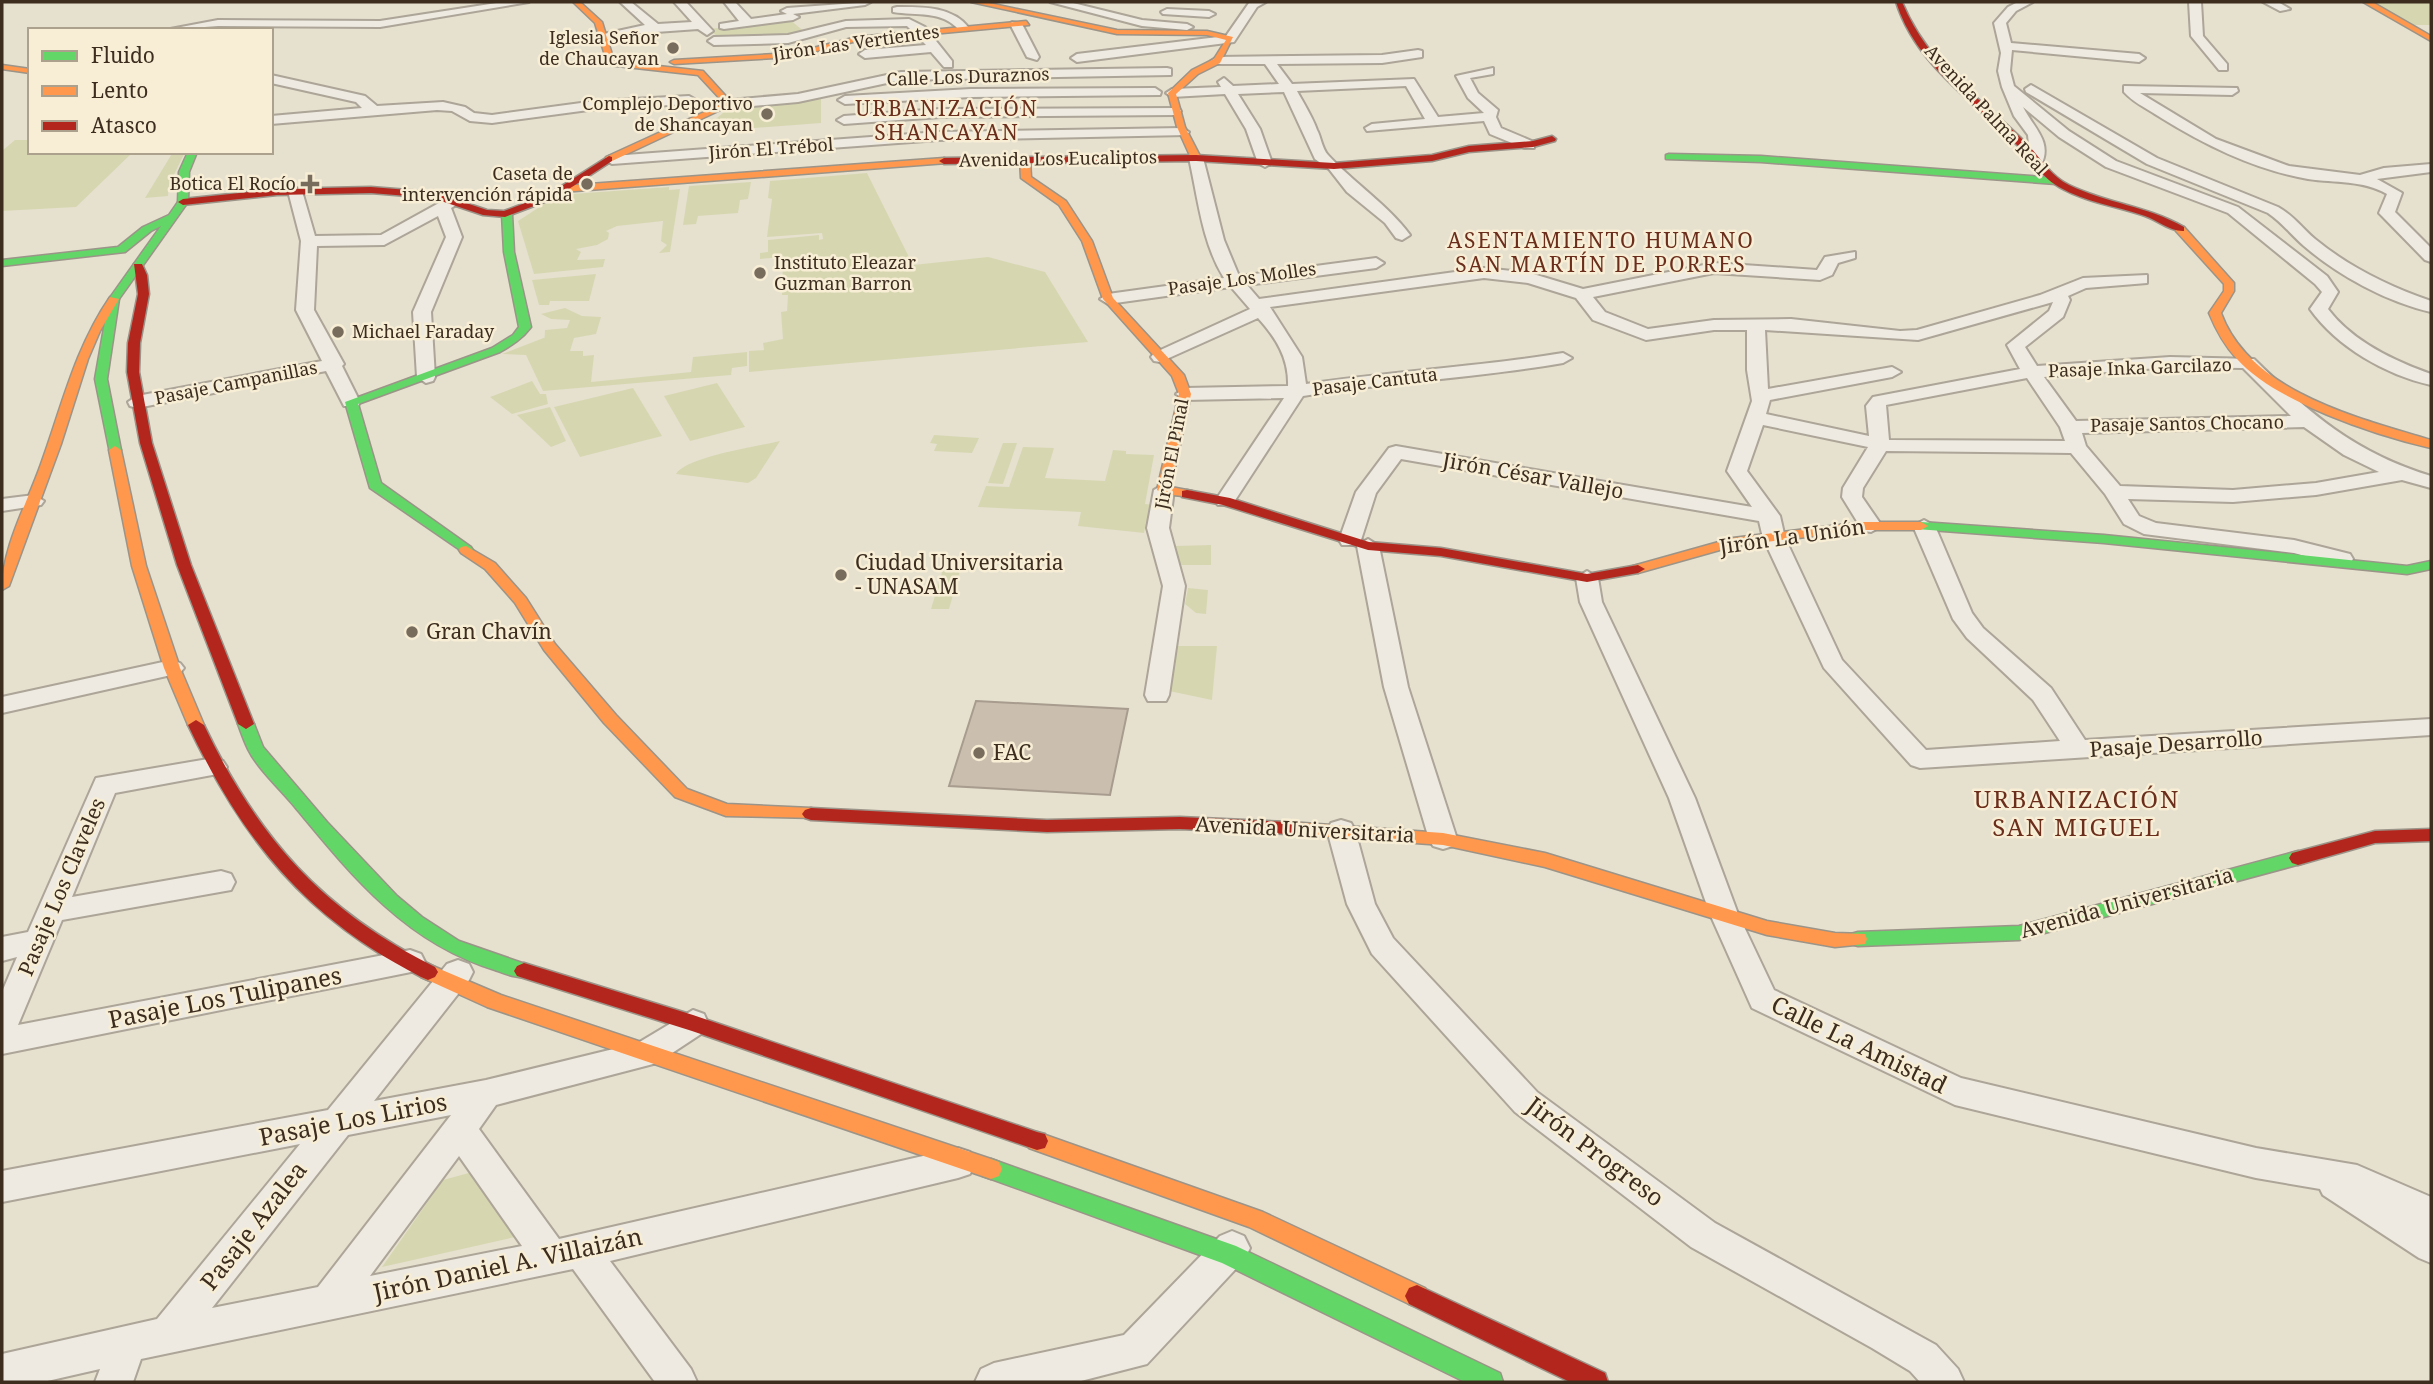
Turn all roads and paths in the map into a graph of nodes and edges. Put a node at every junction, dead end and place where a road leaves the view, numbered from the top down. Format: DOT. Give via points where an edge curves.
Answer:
graph roads {
  1 [pos="523,2"];
  2 [pos="576,2"];
  3 [pos="625,2"];
  4 [pos="680,2"];
  5 [pos="729,2"];
  6 [pos="856,2"];
  7 [pos="975,2"];
  8 [pos="1056,2"];
  9 [pos="1260,2"];
  10 [pos="1899,2"];
  11 [pos="2027,2"];
  12 [pos="2195,2"];
  13 [pos="2269,2"];
  14 [pos="2367,2"];
  15 [pos="1149,9"];
  16 [pos="2284,9"];
  17 [pos="788,13"];
  18 [pos="1209,14"];
  19 [pos="1049,20"];
  20 [pos="748,23"];
  21 [pos="1016,24"];
  22 [pos="704,27"];
  23 [pos="1187,27"];
  24 [pos="184,28"];
  25 [pos="655,28"];
  26 [pos="963,28"];
  27 [pos="924,32"];
  28 [pos="810,33"];
  29 [pos="603,38"];
  30 [pos="1230,39"];
  31 [pos="2431,39"];
  32 [pos="714,41"];
  33 [pos="861,46"];
  34 [pos="2003,46"];
  35 [pos="933,48"];
  36 [pos="1419,54"];
  37 [pos="727,57"];
  38 [pos="1034,58"];
  39 [pos="2139,58"];
  40 [pos="1268,60"];
  41 [pos="986,61"];
  42 [pos="1215,62"];
  43 [pos="948,64"];
  44 [pos="2,67"];
  45 [pos="2222,67"];
  46 [pos="663,68"];
  47 [pos="26,71"];
  48 [pos="1489,71"];
  49 [pos="2004,71"];
  50 [pos="1167,72"];
  51 [pos="1015,74"];
  52 [pos="875,75"];
  53 [pos="273,79"];
  54 [pos="2008,88"];
  55 [pos="1289,89"];
  56 [pos="2232,91"];
  57 [pos="1018,92"];
  58 [pos="1155,92"];
  59 [pos="843,93"];
  60 [pos="1172,93"];
  61 [pos="1230,93"];
  62 [pos="689,100"];
  63 [pos="729,104"];
  64 [pos="373,110"];
  65 [pos="1174,111"];
  66 [pos="1021,112"];
  67 [pos="1489,117"];
  68 [pos="273,120"];
  69 [pos="844,120"];
  70 [pos="1434,122"];
  71 [pos="1373,128"];
  72 [pos="1182,132"];
  73 [pos="1024,135"];
  74 [pos="1552,139"];
  75 [pos="841,144"];
  76 [pos="1529,145"];
  77 [pos="192,154"];
  78 [pos="1669,157"];
  79 [pos="1196,158"];
  80 [pos="1026,159"];
  81 [pos="612,160"];
  82 [pos="2036,162"];
  83 [pos="1265,163"];
  84 [pos="1334,166"];
  85 [pos="2431,167"];
  86 [pos="844,169"];
  87 [pos="2363,179"];
  88 [pos="2056,181"];
  89 [pos="562,190"];
  90 [pos="295,191"];
  91 [pos="444,201"];
  92 [pos="183,202"];
  93 [pos="508,217"];
  94 [pos="170,220"];
  95 [pos="1402,235"];
  96 [pos="309,241"];
  97 [pos="1849,255"];
  98 [pos="2431,257"];
  99 [pos="2,263"];
  100 [pos="1376,263"];
  101 [pos="141,273"];
  102 [pos="2141,279"];
  103 [pos="1233,280"];
  104 [pos="1582,294"];
  105 [pos="2059,295"];
  106 [pos="114,299"];
  107 [pos="1108,299"];
  108 [pos="1260,307"];
  109 [pos="2431,307"];
  110 [pos="1756,324"];
  111 [pos="1160,357"];
  112 [pos="1563,358"];
  113 [pos="2248,363"];
  114 [pos="335,364"];
  115 [pos="1892,372"];
  116 [pos="2032,372"];
  117 [pos="426,377"];
  118 [pos="2431,380"];
  119 [pos="1297,391"];
  120 [pos="1185,394"];
  121 [pos="137,402"];
  122 [pos="351,402"];
  123 [pos="1757,407"];
  124 [pos="2305,421"];
  125 [pos="2070,427"];
  126 [pos="2431,443"];
  127 [pos="1880,444"];
  128 [pos="2077,447"];
  129 [pos="2401,474"];
  130 [pos="2431,482"];
  131 [pos="1164,490"];
  132 [pos="2114,492"];
  133 [pos="34,501"];
  134 [pos="1225,501"];
  135 [pos="2,505"];
  136 [pos="1871,526"];
  137 [pos="1924,526"];
  138 [pos="1772,527"];
  139 [pos="1359,543"];
  140 [pos="2431,565"];
  141 [pos="2370,566"];
  142 [pos="1587,578"];
  143 [pos="2,582"];
  144 [pos="172,668"];
  145 [pos="1157,695"];
  146 [pos="2,705"];
  147 [pos="2431,727"];
  148 [pos="2079,751"];
  149 [pos="214,767"];
  150 [pos="1341,830"];
  151 [pos="2431,835"];
  152 [pos="1443,839"];
  153 [pos="221,882"];
  154 [pos="52,911"];
  155 [pos="1724,914"];
  156 [pos="39,941"];
  157 [pos="444,942"];
  158 [pos="2,949"];
  159 [pos="474,956"];
  160 [pos="408,963"];
  161 [pos="450,979"];
  162 [pos="693,1023"];
  163 [pos="2,1027"];
  164 [pos="2,1041"];
  165 [pos="646,1054"];
  166 [pos="486,1094"];
  167 [pos="335,1124"];
  168 [pos="999,1127"];
  169 [pos="460,1130"];
  170 [pos="969,1161"];
  171 [pos="2319,1174"];
  172 [pos="2,1186"];
  173 [pos="2431,1214"];
  174 [pos="1255,1219"];
  175 [pos="2431,1246"];
  176 [pos="566,1254"];
  177 [pos="1227,1254"];
  178 [pos="329,1302"];
  179 [pos="168,1335"];
  180 [pos="128,1345"];
  181 [pos="2,1373"];
  182 [pos="114,1382"];
  183 [pos="678,1382"];
  184 [pos="994,1382"];
  185 [pos="1490,1382"];
  186 [pos="1595,1382"];
  187 [pos="1945,1382"];
  1 -- 24 [label="street" via="380,24 218,23"];
  2 -- 29 [label="main road" via="598,22"];
  3 -- 25 [label="street"];
  4 -- 22 [label="street"];
  5 -- 20 [label="street"];
  6 -- 17 [label="street"];
  7 -- 19 [label="main road"];
  8 -- 23 [label="street" via="1142,23"];
  9 -- 30 [label="street" via="1253,5"];
  10 -- 82 [label="main road, Avenida Palma Real" via="1899,16 1940,65"];
  11 -- 34 [label="street" via="2012,9 2000,23"];
  12 -- 45 [label="street" via="2194,26 2199,39"];
  13 -- 16 [label="street"];
  14 -- 31 [label="main road"];
  15 -- 18 [label="street"];
  17 -- 20 [label="street"];
  17 -- 26 [label="street" via="906,10 945,16"];
  17 -- 28 [label="street"];
  19 -- 21 [label="main road, Jirón Las Vertientes"];
  19 -- 30 [label="main road" via="1106,32 1222,34"];
  20 -- 22 [label="street"];
  21 -- 26 [label="main road, Jirón Las Vertientes"];
  21 -- 38 [label="street, Jirón El Pinal"];
  22 -- 25 [label="street"];
  22 -- 32 [label="street"];
  25 -- 29 [label="street"];
  26 -- 27 [label="main road, Jirón Las Vertientes"];
  27 -- 28 [label="street" via="918,25 895,20"];
  27 -- 33 [label="main road, Jirón Las Vertientes"];
  27 -- 35 [label="street"];
  28 -- 32 [label="street"];
  29 -- 46 [label="main road" via="611,63"];
  30 -- 38 [label="street" via="1096,58"];
  30 -- 42 [label="main road"];
  32 -- 37 [label="street"];
  33 -- 35 [label="street"];
  33 -- 37 [label="main road, Jirón Las Vertientes"];
  33 -- 52 [label="street"];
  34 -- 39 [label="street"];
  34 -- 49 [label="street" via="2007,52"];
  35 -- 43 [label="street"];
  36 -- 40 [label="street"];
  37 -- 46 [label="main road, Jirón Las Vertientes" via="678,61"];
  38 -- 51 [label="street, Jirón El Pinal"];
  40 -- 42 [label="street"];
  40 -- 55 [label="street"];
  41 -- 43 [label="street"];
  42 -- 60 [label="main road" via="1195,72"];
  42 -- 61 [label="street"];
  43 -- 52 [label="street"];
  44 -- 47 [label="main road"];
  46 -- 63 [label="main road" via="700,73"];
  48 -- 67 [label="street" via="1462,76 1473,95 1490,110"];
  49 -- 54 [label="street"];
  49 -- 109 [label="street" via="2152,161 2273,209 2309,242 2358,275"];
  50 -- 51 [label="street, Calle Los Duraznos"];
  51 -- 52 [label="street, Calle Los Duraznos"];
  51 -- 57 [label="street, Jirón El Pinal"];
  52 -- 59 [label="street, Calle Los Duraznos"];
  53 -- 64 [label="street" via="360,99"];
  54 -- 82 [label="street" via="2035,135"];
  54 -- 118 [label="street" via="2064,134 2111,164 2232,210 2321,280 2330,292 2319,309 2340,332 2401,370"];
  55 -- 61 [label="street"];
  55 -- 70 [label="street" via="1415,81"];
  55 -- 84 [label="street" via="1320,156"];
  56 -- 87 [label="street" via="2129,89 2196,135 2247,159 2308,174"];
  57 -- 58 [label="street"];
  57 -- 59 [label="street"];
  57 -- 66 [label="street, Jirón El Pinal"];
  59 -- 63 [label="street, Calle Los Duraznos"];
  59 -- 69 [label="street"];
  60 -- 61 [label="street"];
  60 -- 65 [label="main road"];
  61 -- 83 [label="street" via="1253,129"];
  62 -- 64 [label="street" via="596,105 492,119 470,117 449,106"];
  63 -- 81 [label="main road" via="697,121 651,136"];
  64 -- 68 [label="street"];
  65 -- 66 [label="street"];
  65 -- 72 [label="main road"];
  66 -- 69 [label="street"];
  66 -- 73 [label="street, Jirón El Pinal"];
  67 -- 70 [label="street"];
  67 -- 76 [label="street" via="1495,131"];
  69 -- 75 [label="street"];
  70 -- 71 [label="street"];
  72 -- 73 [label="street, Jirón El Trébol"];
  72 -- 79 [label="main road"];
  73 -- 75 [label="street, Jirón El Trébol"];
  73 -- 80 [label="street, Jirón El Pinal"];
  74 -- 76 [label="main road, Avenida Los Eucaliptos"];
  75 -- 81 [label="street, Jirón El Trébol"];
  75 -- 86 [label="street"];
  76 -- 84 [label="main road, Avenida Los Eucaliptos"];
  77 -- 92 [label="main road" via="184,172"];
  78 -- 88 [label="main road" via="1761,159"];
  79 -- 80 [label="main road, Avenida Los Eucaliptos"];
  79 -- 83 [label="main road, Avenida Los Eucaliptos"];
  79 -- 103 [label="street"];
  80 -- 86 [label="main road, Avenida Los Eucaliptos" via="925,161"];
  80 -- 107 [label="main road, Jirón El Pinal" via="1026,178 1063,202 1087,241"];
  81 -- 89 [label="main road"];
  82 -- 88 [label="main road, Avenida Palma Real"];
  83 -- 84 [label="main road, Avenida Los Eucaliptos"];
  84 -- 95 [label="street"];
  85 -- 87 [label="street"];
  86 -- 89 [label="main road, Avenida Los Eucaliptos"];
  87 -- 98 [label="street" via="2395,193 2387,213"];
  88 -- 113 [label="main road, Avenida Palma Real" via="2075,193 2177,226 2229,283 2215,313 2218,327"];
  89 -- 93 [label="main road"];
  90 -- 91 [label="main road"];
  90 -- 92 [label="main road"];
  90 -- 96 [label="street"];
  91 -- 93 [label="main road"];
  91 -- 96 [label="street" via="384,240"];
  91 -- 117 [label="street" via="454,237 422,312"];
  92 -- 94 [label="main road"];
  93 -- 117 [label="main road" via="509,252 525,327 496,349"];
  94 -- 99 [label="main road" via="112,251"];
  94 -- 101 [label="main road" via="146,251"];
  96 -- 114 [label="street" via="305,310"];
  97 -- 104 [label="street" via="1831,260 1820,275 1714,268"];
  100 -- 103 [label="street, Pasaje Los Molles"];
  101 -- 106 [label="main road"];
  101 -- 121 [label="main road" via="144,301 134,345"];
  102 -- 105 [label="street" via="2093,280"];
  103 -- 107 [label="street, Pasaje Los Molles"];
  103 -- 108 [label="street"];
  104 -- 108 [label="street" via="1530,278 1483,273"];
  104 -- 110 [label="street" via="1599,316 1646,335"];
  105 -- 110 [label="street" via="1918,335"];
  105 -- 116 [label="street" via="2062,300 2057,313 2016,345"];
  106 -- 133 [label="main road" via="79,359"];
  106 -- 144 [label="main road" via="101,379 139,566"];
  107 -- 111 [label="main road, Jirón El Pinal"];
  108 -- 111 [label="street"];
  108 -- 119 [label="street" via="1298,367"];
  110 -- 123 [label="street"];
  111 -- 120 [label="main road, Jirón El Pinal" via="1178,375"];
  112 -- 119 [label="street, Pasaje Cantuta"];
  113 -- 116 [label="street, Pasaje Inka Garcilazo" via="2170,362"];
  113 -- 124 [label="street"];
  113 -- 126 [label="main road, Avenida Palma Real" via="2308,402"];
  114 -- 121 [label="street, Pasaje Campanillas"];
  114 -- 122 [label="street"];
  115 -- 123 [label="street"];
  116 -- 125 [label="street"];
  116 -- 127 [label="street, Pasaje Inka Garcilazo" via="1880,401 1875,406"];
  117 -- 122 [label="main road"];
  119 -- 120 [label="street, Pasaje Cantuta"];
  119 -- 134 [label="street"];
  120 -- 131 [label="main road, Jirón El Pinal"];
  121 -- 157 [label="main road" via="186,571 257,753 388,901"];
  122 -- 150 [label="main road, Avenida Universitaria" via="375,485 491,566 589,698 681,793 726,810 1047,826 1180,823"];
  123 -- 127 [label="street"];
  123 -- 138 [label="street" via="1737,471"];
  124 -- 125 [label="street, Pasaje Santos Chocano"];
  124 -- 129 [label="street" via="2360,458"];
  125 -- 128 [label="street"];
  127 -- 128 [label="street"];
  127 -- 136 [label="street" via="1852,497"];
  128 -- 132 [label="street"];
  129 -- 130 [label="street"];
  129 -- 132 [label="street" via="2316,489 2233,496"];
  131 -- 134 [label="main road, Jirón La Unión"];
  131 -- 145 [label="street, Jirón El Pinal" via="1158,528 1174,586"];
  132 -- 141 [label="street" via="2131,520 2152,529 2294,547"];
  133 -- 135 [label="street"];
  133 -- 143 [label="main road"];
  134 -- 139 [label="main road, Jirón La Unión"];
  136 -- 137 [label="main road, Jirón La Unión"];
  136 -- 138 [label="main road, Jirón La Unión"];
  137 -- 141 [label="main road, Jirón La Unión"];
  137 -- 148 [label="street" via="1961,614 1975,633 2042,694"];
  138 -- 139 [label="street, Jirón César Vallejo" via="1396,452 1366,492"];
  138 -- 142 [label="main road, Jirón La Unión" via="1623,573"];
  138 -- 148 [label="street, Pasaje Desarrollo" via="1832,663 1920,760"];
  139 -- 142 [label="main road, Jirón La Unión" via="1441,552"];
  139 -- 152 [label="street, Jirón César Vallejo" via="1396,687"];
  140 -- 141 [label="main road, Jirón La Unión" via="2407,570"];
  142 -- 155 [label="street, Calle La Amistad" via="1591,602 1682,798"];
  144 -- 146 [label="street"];
  144 -- 149 [label="main road"];
  147 -- 148 [label="street, Pasaje Desarrollo"];
  149 -- 154 [label="street, Pasaje Los Claveles" via="105,785"];
  149 -- 160 [label="main road" via="286,871 361,935"];
  150 -- 152 [label="main road, Avenida Universitaria"];
  150 -- 187 [label="street, Jirón Progreso" via="1361,904 1382,946 1526,1102 1703,1235 1923,1358"];
  151 -- 155 [label="main road, Avenida Universitaria" via="2375,837 2020,933 1835,940 1767,928"];
  152 -- 155 [label="main road, Avenida Universitaria" via="1545,860"];
  153 -- 154 [label="street"];
  154 -- 156 [label="street, Pasaje Los Claveles"];
  155 -- 171 [label="street, Calle La Amistad" via="1763,999 1955,1091"];
  156 -- 158 [label="street"];
  156 -- 163 [label="street, Pasaje Los Claveles"];
  157 -- 159 [label="main road"];
  157 -- 160 [label="street, Pasaje Los Tulipanes"];
  159 -- 161 [label="street, Pasaje Azalea"];
  159 -- 162 [label="main road"];
  160 -- 161 [label="main road"];
  160 -- 164 [label="street, Pasaje Los Tulipanes"];
  161 -- 165 [label="main road" via="494,1001"];
  161 -- 167 [label="street, Pasaje Azalea"];
  162 -- 165 [label="street, Pasaje Los Lirios"];
  162 -- 168 [label="main road"];
  165 -- 166 [label="street, Pasaje Los Lirios"];
  165 -- 170 [label="main road"];
  166 -- 167 [label="street, Pasaje Los Lirios"];
  166 -- 169 [label="street"];
  167 -- 172 [label="street, Pasaje Los Lirios"];
  167 -- 179 [label="street, Pasaje Azalea"];
  168 -- 170 [label="street"];
  168 -- 174 [label="main road"];
  169 -- 176 [label="street"];
  169 -- 178 [label="street"];
  170 -- 176 [label="street, Jirón Daniel A. Villaizán"];
  170 -- 177 [label="main road"];
  171 -- 173 [label="street, Calle La Amistad" via="2357,1180"];
  171 -- 175 [label="street"];
  174 -- 177 [label="street"];
  174 -- 186 [label="main road"];
  176 -- 178 [label="street, Jirón Daniel A. Villaizán"];
  176 -- 183 [label="street"];
  177 -- 184 [label="street" via="1134,1351"];
  177 -- 185 [label="main road"];
  178 -- 179 [label="street, Jirón Daniel A. Villaizán"];
  179 -- 180 [label="street, Jirón Daniel A. Villaizán"];
  180 -- 181 [label="street, Jirón Daniel A. Villaizán"];
  180 -- 182 [label="street"];
}
